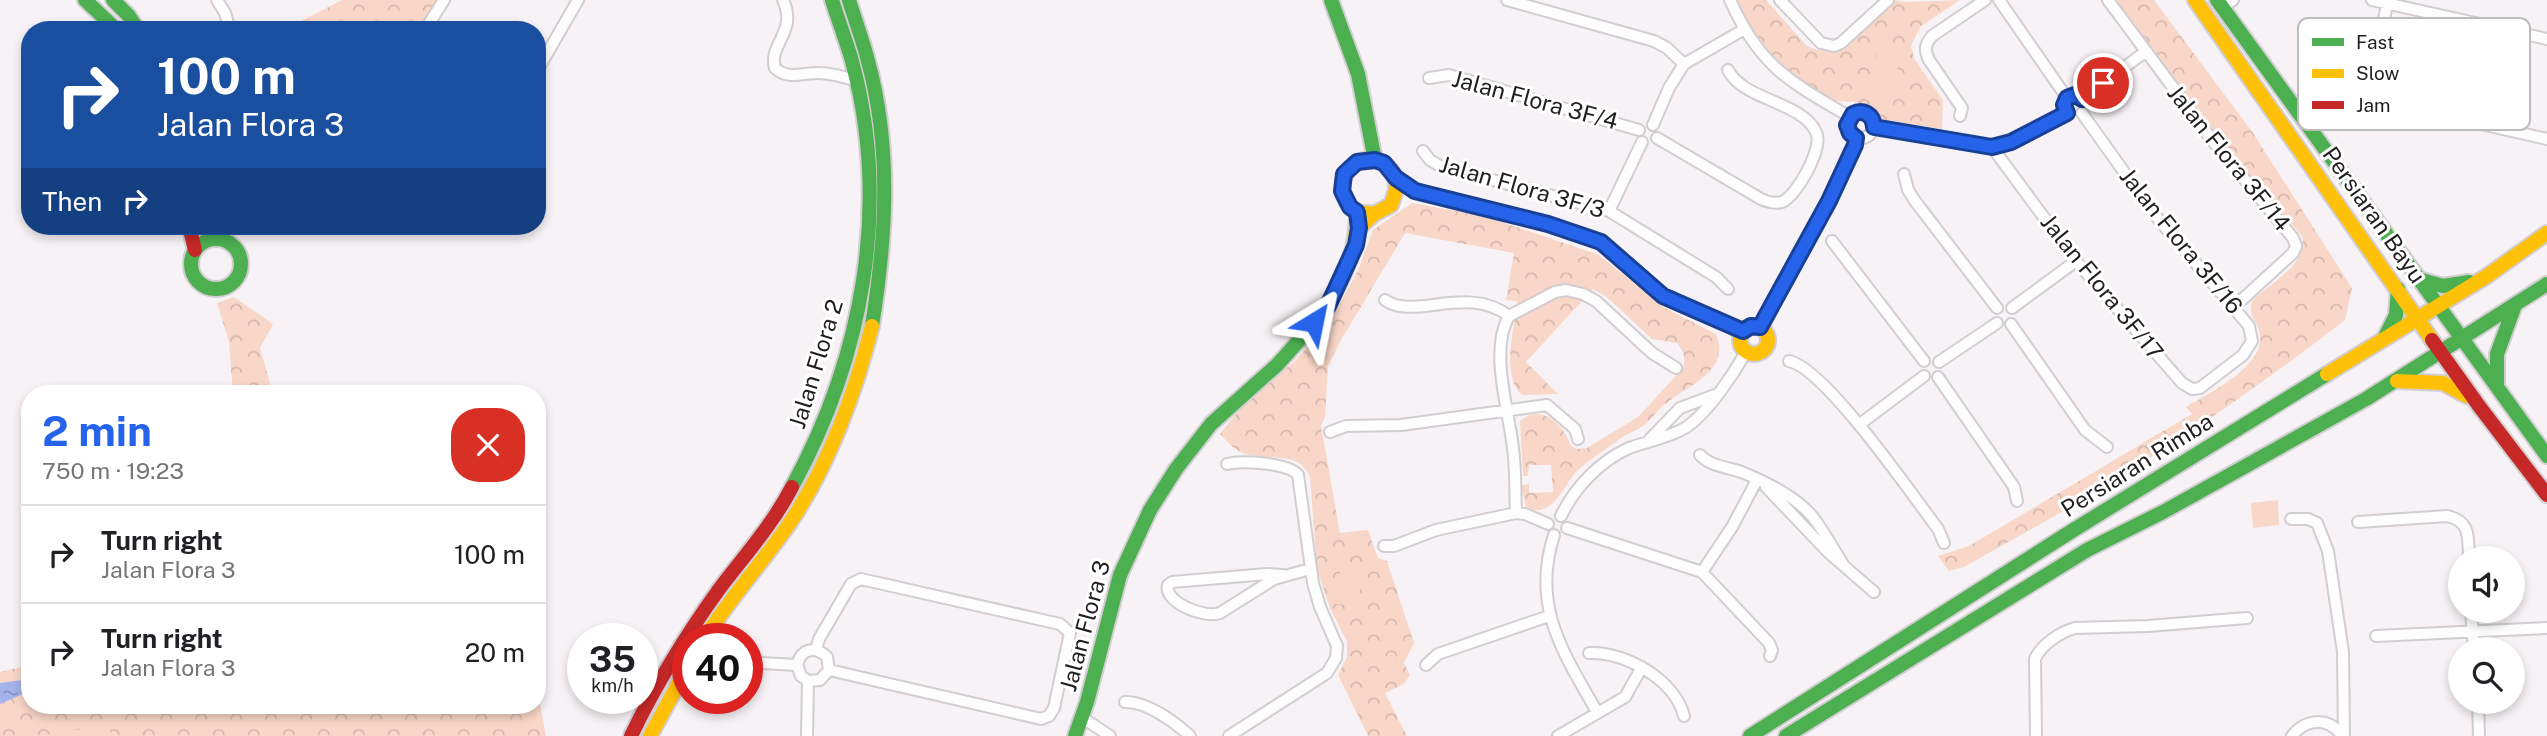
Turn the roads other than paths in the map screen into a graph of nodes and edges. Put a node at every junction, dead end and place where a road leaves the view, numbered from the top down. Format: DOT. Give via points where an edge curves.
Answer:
graph roads {
  1 [pos="85,0"];
  2 [pos="113,0"];
  3 [pos="219,0"];
  4 [pos="444,0"];
  5 [pos="578,0"];
  6 [pos="783,0"];
  7 [pos="832,0"];
  8 [pos="849,0"];
  9 [pos="1331,0"];
  10 [pos="1507,0"];
  11 [pos="1730,0"];
  12 [pos="1780,0"];
  13 [pos="1888,0"];
  14 [pos="1985,0"];
  15 [pos="1998,0"];
  16 [pos="2108,0"];
  17 [pos="2195,0"];
  18 [pos="2372,0"];
  19 [pos="2224,2"];
  20 [pos="2388,2"];
  21 [pos="2457,18"];
  22 [pos="107,21"];
  23 [pos="132,21"];
  24 [pos="227,21"];
  25 [pos="431,21"];
  26 [pos="1743,30"];
  27 [pos="2145,52"];
  28 [pos="546,55"];
  29 [pos="1684,64"];
  30 [pos="1728,70"];
  31 [pos="1429,78"];
  32 [pos="857,81"];
  33 [pos="2067,98"];
  34 [pos="2082,99"];
  35 [pos="2298,108"];
  36 [pos="2067,113"];
  37 [pos="2082,113"];
  38 [pos="1960,116"];
  39 [pos="1850,117"];
  40 [pos="1653,125"];
  41 [pos="1874,127"];
  42 [pos="1639,130"];
  43 [pos="2313,130"];
  44 [pos="2507,130"];
  45 [pos="1368,137"];
  46 [pos="1657,138"];
  47 [pos="1856,138"];
  48 [pos="2547,139"];
  49 [pos="1642,142"];
  50 [pos="1992,147"];
  51 [pos="1423,151"];
  52 [pos="1375,160"];
  53 [pos="1357,162"];
  54 [pos="1904,174"];
  55 [pos="1396,178"];
  56 [pos="1415,191"];
  57 [pos="1395,197"];
  58 [pos="1609,211"];
  59 [pos="1357,212"];
  60 [pos="1374,214"];
  61 [pos="1359,228"];
  62 [pos="2547,233"];
  63 [pos="192,235"];
  64 [pos="220,235"];
  65 [pos="225,241"];
  66 [pos="1832,242"];
  67 [pos="195,250"];
  68 [pos="2076,261"];
  69 [pos="2487,276"];
  70 [pos="2417,279"];
  71 [pos="2547,284"];
  72 [pos="1728,289"];
  73 [pos="2398,289"];
  74 [pos="1385,300"];
  75 [pos="2515,305"];
  76 [pos="2439,306"];
  77 [pos="2234,307"];
  78 [pos="1997,308"];
  79 [pos="2012,308"];
  80 [pos="1509,316"];
  81 [pos="2419,319"];
  82 [pos="1997,323"];
  83 [pos="2011,324"];
  84 [pos="1760,327"];
  85 [pos="1743,331"];
  86 [pos="2460,338"];
  87 [pos="2384,340"];
  88 [pos="2441,351"];
  89 [pos="1746,352"];
  90 [pos="1790,361"];
  91 [pos="1924,361"];
  92 [pos="1939,362"];
  93 [pos="1676,368"];
  94 [pos="2228,368"];
  95 [pos="1923,376"];
  96 [pos="1938,377"];
  97 [pos="2397,381"];
  98 [pos="2498,388"];
  99 [pos="1715,395"];
  100 [pos="2479,405"];
  101 [pos="1508,409"];
  102 [pos="1860,424"];
  103 [pos="1330,432"];
  104 [pos="1578,439"];
  105 [pos="1642,444"];
  106 [pos="2107,447"];
  107 [pos="1700,455"];
  108 [pos="2547,456"];
  109 [pos="1227,464"];
  110 [pos="1757,480"];
  111 [pos="2547,495"];
  112 [pos="2017,500"];
  113 [pos="1516,513"];
  114 [pos="1562,516"];
  115 [pos="2291,519"];
  116 [pos="2358,522"];
  117 [pos="1548,524"];
  118 [pos="1567,528"];
  119 [pos="1554,535"];
  120 [pos="1944,543"];
  121 [pos="1384,546"];
  122 [pos="2468,546"];
  123 [pos="1310,569"];
  124 [pos="1702,572"];
  125 [pos="1283,575"];
  126 [pos="1874,592"];
  127 [pos="1549,616"];
  128 [pos="2247,618"];
  129 [pos="716,623"];
  130 [pos="2472,623"];
  131 [pos="2547,628"];
  132 [pos="2472,632"];
  133 [pos="2376,636"];
  134 [pos="2473,637"];
  135 [pos="816,650"];
  136 [pos="1590,653"];
  137 [pos="1770,656"];
  138 [pos="763,663"];
  139 [pos="797,665"];
  140 [pos="1426,665"];
  141 [pos="1642,667"];
  142 [pos="829,670"];
  143 [pos="808,681"];
  144 [pos="672,695"];
  145 [pos="1125,702"];
  146 [pos="2343,709"];
  147 [pos="1597,712"];
  148 [pos="2479,714"];
  149 [pos="1684,716"];
  150 [pos="1083,718"];
  151 [pos="2326,723"];
  152 [pos="631,736"];
  153 [pos="650,736"];
  154 [pos="807,736"];
  155 [pos="1075,736"];
  156 [pos="1110,736"];
  157 [pos="1190,736"];
  158 [pos="1229,736"];
  159 [pos="1558,736"];
  160 [pos="1750,736"];
  161 [pos="1786,736"];
  162 [pos="2036,736"];
  163 [pos="2291,736"];
  164 [pos="2343,736"];
  165 [pos="2480,736"];
  1 -- 22 [label="street"];
  2 -- 23 [label="street"];
  3 -- 24 [label="street"];
  4 -- 25 [label="street"];
  5 -- 28 [label="street"];
  6 -- 32 [label="street" via="787,27 774,54 775,68 790,76 836,74"];
  7 -- 32 [label="street, Jalan Flora 2"];
  8 -- 129 [label="street, Jalan Flora 2" via="883,130 887,194 875,316 844,420 822,467 799,509"];
  9 -- 45 [label="street, Jalan Flora 3" via="1357,70"];
  10 -- 29 [label="street" via="1654,41"];
  11 -- 26 [label="street"];
  12 -- 13 [label="street" via="1821,43 1834,46"];
  14 -- 38 [label="street" via="1926,44 1929,60 1962,108"];
  15 -- 33 [label="street"];
  16 -- 27 [label="street, Jalan Flora 3F/14"];
  17 -- 73 [label="street, Persiaran Bayu"];
  18 -- 20 [label="street"];
  19 -- 35 [label="street, Persiaran Bayu"];
  20 -- 21 [label="street"];
  26 -- 29 [label="street"];
  26 -- 39 [label="street" via="1782,74"];
  27 -- 34 [label="street"];
  27 -- 77 [label="street, Jalan Flora 3F/14" via="2295,242 2293,253"];
  29 -- 40 [label="street"];
  30 -- 46 [label="street" via="1740,84 1801,116 1816,130 1817,154 1790,197 1770,203"];
  31 -- 42 [label="street, Jalan Flora 3F/4" via="1448,75"];
  32 -- 152 [label="street, Jalan Flora 2" via="867,132 871,194 866,258 859,312 829,414 786,500 695,624 660,678"];
  33 -- 34 [label="street" via="2075,95"];
  33 -- 36 [label="street"];
  34 -- 37 [label="street"];
  36 -- 37 [label="street"];
  36 -- 50 [label="street"];
  37 -- 77 [label="street, Jalan Flora 3F/16" via="2154,214"];
  39 -- 41 [label="street" via="1864,112 1871,116"];
  39 -- 47 [label="street" via="1848,129"];
  40 -- 42 [label="street"];
  40 -- 46 [label="street"];
  41 -- 47 [label="street" via="1867,137"];
  41 -- 50 [label="street"];
  42 -- 49 [label="street"];
  43 -- 70 [label="street, Persiaran Bayu"];
  44 -- 48 [label="street"];
  45 -- 52 [label="street, Jalan Flora 3"];
  45 -- 53 [label="street, Jalan Flora 3"];
  46 -- 49 [label="street" via="1652,144"];
  47 -- 84 [label="street" via="1829,201"];
  49 -- 58 [label="street"];
  50 -- 68 [label="street, Jalan Flora 3F/17"];
  51 -- 58 [label="street, Jalan Flora 3F/3" via="1440,166"];
  52 -- 53 [label="street"];
  52 -- 55 [label="street" via="1391,169"];
  53 -- 59 [label="street, Jalan Flora 3" via="1341,183 1344,200"];
  54 -- 78 [label="street" via="1915,201"];
  55 -- 56 [label="street"];
  55 -- 57 [label="street"];
  56 -- 57 [label="street"];
  56 -- 85 [label="street" via="1587,236 1610,249 1663,296"];
  57 -- 60 [label="street"];
  58 -- 72 [label="street, Jalan Flora 3F/3"];
  59 -- 60 [label="street"];
  59 -- 61 [label="street, Jalan Flora 3"];
  60 -- 61 [label="street"];
  61 -- 150 [label="street, Jalan Flora 3" via="1353,254 1328,306 1281,361 1207,428 1142,524 1113,597"];
  62 -- 69 [label="street, Persiaran Rimba"];
  63 -- 67 [label="street"];
  64 -- 65 [label="street"];
  65 -- 67 [label="street" via="209,240"];
  65 -- 67 [label="street" via="239,254 240,267 231,283 220,288 209,288 195,277 191,266"];
  66 -- 91 [label="street"];
  68 -- 79 [label="street"];
  68 -- 94 [label="street, Jalan Flora 3F/17" via="2185,386 2200,388"];
  69 -- 70 [label="street" via="2443,287"];
  69 -- 76 [label="street, Persiaran Rimba"];
  70 -- 76 [label="street, Persiaran Bayu"];
  71 -- 75 [label="street, Persiaran Rimba"];
  73 -- 81 [label="street, Persiaran Bayu"];
  73 -- 87 [label="street" via="2396,315"];
  74 -- 80 [label="street" via="1405,307 1466,301"];
  75 -- 86 [label="street, Persiaran Rimba"];
  75 -- 98 [label="street" via="2497,344 2494,367"];
  76 -- 81 [label="street, Persiaran Rimba"];
  76 -- 86 [label="street, Persiaran Bayu"];
  77 -- 94 [label="street, Jalan Flora 3F/16" via="2249,326 2252,341"];
  78 -- 79 [label="street"];
  78 -- 82 [label="street"];
  79 -- 83 [label="street"];
  80 -- 93 [label="street" via="1555,292 1583,294"];
  80 -- 101 [label="street" via="1500,358"];
  81 -- 87 [label="street, Persiaran Rimba"];
  81 -- 88 [label="street, Persiaran Bayu"];
  82 -- 83 [label="street"];
  82 -- 92 [label="street"];
  83 -- 106 [label="street" via="2085,430"];
  84 -- 85 [label="street"];
  84 -- 89 [label="street" via="1768,339 1766,348 1759,354"];
  85 -- 89 [label="street" via="1740,344"];
  86 -- 88 [label="street, Persiaran Rimba"];
  86 -- 98 [label="street, Persiaran Bayu"];
  87 -- 160 [label="street, Persiaran Rimba"];
  88 -- 97 [label="street, Persiaran Rimba"];
  88 -- 100 [label="street, Persiaran Bayu"];
  89 -- 99 [label="street"];
  90 -- 102 [label="street" via="1804,367"];
  91 -- 92 [label="street"];
  91 -- 95 [label="street"];
  92 -- 96 [label="street"];
  95 -- 96 [label="street"];
  95 -- 102 [label="street"];
  96 -- 112 [label="street" via="2014,487"];
  97 -- 100 [label="street" via="2434,380 2458,388"];
  97 -- 161 [label="street, Persiaran Rimba" via="2087,550"];
  98 -- 108 [label="street, Persiaran Bayu"];
  99 -- 105 [label="street" via="1680,408"];
  99 -- 105 [label="street" via="1683,429"];
  100 -- 111 [label="street, Persiaran Bayu"];
  101 -- 103 [label="street" via="1401,425 1346,426"];
  101 -- 104 [label="street" via="1551,406 1575,429"];
  101 -- 113 [label="street"];
  102 -- 120 [label="street"];
  105 -- 114 [label="street" via="1601,465"];
  107 -- 110 [label="street"];
  109 -- 123 [label="street" via="1296,471"];
  110 -- 124 [label="street"];
  110 -- 126 [label="street"];
  113 -- 117 [label="street"];
  113 -- 121 [label="street"];
  114 -- 117 [label="street" via="1553,517"];
  114 -- 118 [label="street"];
  115 -- 146 [label="street" via="2317,523 2328,551 2343,652"];
  116 -- 122 [label="street" via="2447,516 2465,526"];
  117 -- 119 [label="street"];
  118 -- 119 [label="street"];
  118 -- 124 [label="street"];
  119 -- 127 [label="street" via="1547,572"];
  123 -- 125 [label="street"];
  123 -- 158 [label="street" via="1335,639 1336,658 1327,673"];
  124 -- 137 [label="street" via="1769,643"];
  125 -- 125 [label="street" via="1211,616 1193,610 1166,590 1172,582"];
  127 -- 140 [label="street" via="1438,654"];
  127 -- 147 [label="street" via="1564,656"];
  128 -- 162 [label="street" via="2066,631 2038,651 2035,659"];
  130 -- 132 [label="street"];
  131 -- 132 [label="street"];
  132 -- 133 [label="street"];
  132 -- 134 [label="street"];
  135 -- 139 [label="street" via="801,654"];
  135 -- 142 [label="street" via="827,657"];
  135 -- 142 [label="street" via="855,580 1060,624 1070,633 1054,708 1041,719"];
  136 -- 141 [label="street"];
  138 -- 139 [label="street"];
  139 -- 143 [label="street"];
  141 -- 147 [label="street" via="1625,697"];
  141 -- 149 [label="street" via="1661,682"];
  142 -- 143 [label="street" via="820,680"];
  143 -- 154 [label="street"];
  144 -- 153 [label="street"];
  145 -- 157 [label="street" via="1143,705"];
  146 -- 151 [label="street"];
  146 -- 164 [label="street"];
  147 -- 159 [label="street"];
  148 -- 165 [label="street"];
  150 -- 155 [label="street, Jalan Flora 3"];
  150 -- 156 [label="street"];
  151 -- 163 [label="street" via="2304,725"];
  151 -- 164 [label="street"];
}
